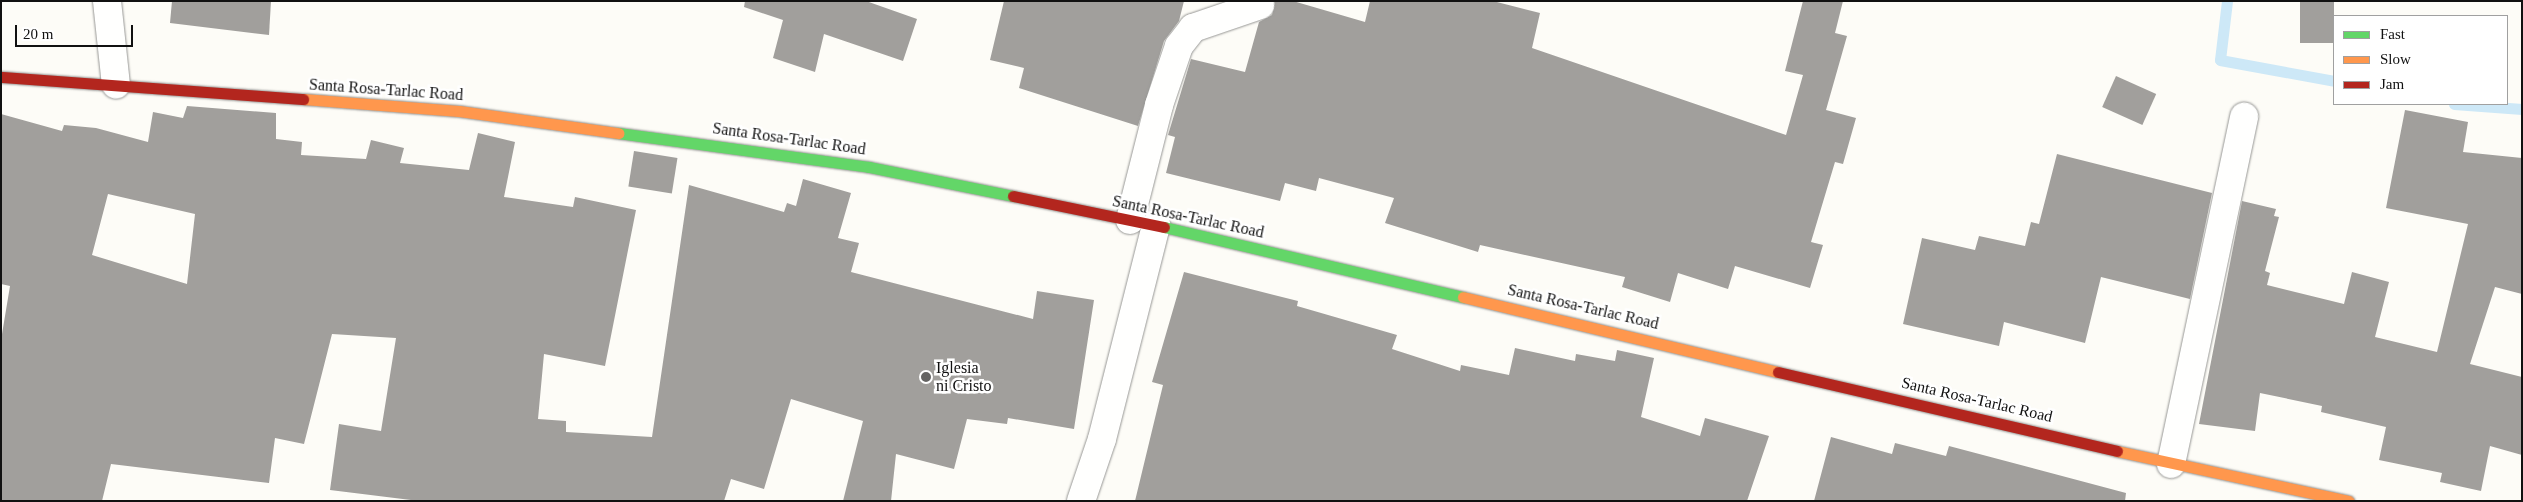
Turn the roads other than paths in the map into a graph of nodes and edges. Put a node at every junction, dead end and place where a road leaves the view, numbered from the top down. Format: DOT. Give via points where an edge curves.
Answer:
graph roads {
  1 [pos="106,1"];
  2 [pos="1260,5"];
  3 [pos="1,77"];
  4 [pos="116,86"];
  5 [pos="2244,117"];
  6 [pos="1143,223"];
  7 [pos="2171,464"];
  8 [pos="1081,501"];
  9 [pos="2349,501"];
  1 -- 4 [label="street"];
  2 -- 6 [label="street" via="1193,28 1179,46 1159,105"];
  3 -- 4 [label="highway, Santa Rosa-Tarlac Road"];
  4 -- 6 [label="highway, Santa Rosa-Tarlac Road" via="459,111 606,129 869,167"];
  5 -- 7 [label="street"];
  6 -- 7 [label="highway, Santa Rosa-Tarlac Road"];
  6 -- 8 [label="street" via="1102,439"];
  7 -- 9 [label="highway, Santa Rosa-Tarlac Road"];
}
